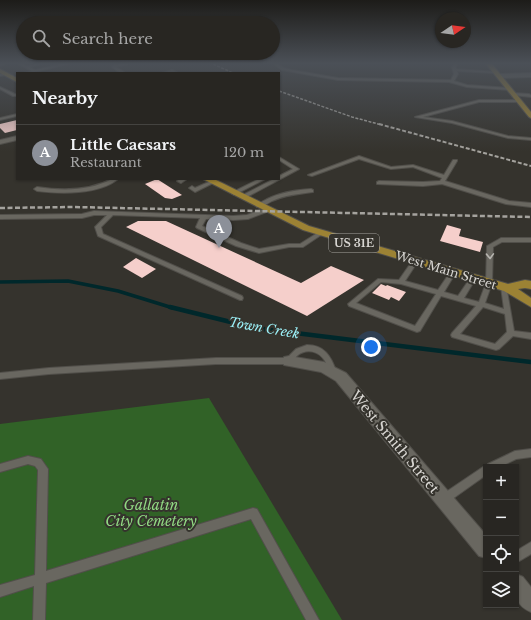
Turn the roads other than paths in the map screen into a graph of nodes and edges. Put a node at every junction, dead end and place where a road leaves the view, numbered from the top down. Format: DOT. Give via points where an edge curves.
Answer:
graph roads {
  1 [pos="513,93"];
  2 [pos="518,93"];
  3 [pos="531,96"];
  4 [pos="519,101"];
  5 [pos="16,115"];
  6 [pos="531,115"];
  7 [pos="0,119"];
  8 [pos="16,138"];
  9 [pos="531,139"];
  10 [pos="2,140"];
  11 [pos="280,159"];
  12 [pos="455,161"];
  13 [pos="310,175"];
  14 [pos="445,177"];
  15 [pos="280,178"];
  16 [pos="114,180"];
  17 [pos="261,180"];
  18 [pos="276,180"];
  19 [pos="210,181"];
  20 [pos="442,182"];
  21 [pos="379,183"];
  22 [pos="192,188"];
  23 [pos="37,189"];
  24 [pos="311,191"];
  25 [pos="238,195"];
  26 [pos="531,205"];
  27 [pos="263,208"];
  28 [pos="111,214"];
  29 [pos="0,217"];
  30 [pos="204,217"];
  31 [pos="321,233"];
  32 [pos="531,240"];
  33 [pos="415,261"];
  34 [pos="453,272"];
  35 [pos="472,278"];
  36 [pos="401,282"];
  37 [pos="489,283"];
  38 [pos="531,285"];
  39 [pos="506,288"];
  40 [pos="440,294"];
  41 [pos="240,298"];
  42 [pos="460,299"];
  43 [pos="530,303"];
  44 [pos="481,305"];
  45 [pos="508,312"];
  46 [pos="510,333"];
  47 [pos="531,336"];
  48 [pos="288,361"];
  49 [pos="0,376"];
  50 [pos="531,453"];
  51 [pos="497,464"];
  52 [pos="0,468"];
  53 [pos="483,472"];
  54 [pos="444,499"];
  55 [pos="483,545"];
  56 [pos="531,547"];
  57 [pos="519,556"];
  58 [pos="40,578"];
  59 [pos="519,588"];
  60 [pos="0,591"];
  61 [pos="531,602"];
  62 [pos="39,620"];
  63 [pos="313,620"];
  1 -- 4 [label="main road"];
  2 -- 3 [label="lane"];
  4 -- 6 [label="main road"];
  4 -- 9 [label="lane" via="479,102 417,117 452,122 508,137"];
  5 -- 7 [label="lane"];
  8 -- 10 [label="street"];
  11 -- 15 [label="lane" via="297,169"];
  12 -- 14 [label="lane"];
  13 -- 14 [label="lane" via="360,157 391,168 413,166"];
  14 -- 20 [label="lane"];
  16 -- 23 [label="lane" via="81,190"];
  17 -- 25 [label="lane"];
  18 -- 25 [label="lane"];
  19 -- 22 [label="lane" via="195,190"];
  19 -- 25 [label="main road, West Main Street / US 31E"];
  20 -- 21 [label="lane"];
  20 -- 26 [label="lane" via="508,203"];
  24 -- 27 [label="lane" via="298,191 270,199"];
  25 -- 27 [label="main road, West Main Street / US 31E"];
  27 -- 30 [label="lane" via="248,217"];
  27 -- 31 [label="main road, West Main Street / US 31E"];
  28 -- 29 [label="lane"];
  28 -- 30 [label="lane"];
  28 -- 41 [label="lane" via="98,228 100,235"];
  30 -- 31 [label="lane" via="198,227 257,251 290,244 302,246"];
  31 -- 33 [label="main road, West Main Street / US 31E"];
  32 -- 37 [label="lane, one-way" via="501,240 490,246"];
  33 -- 34 [label="main road, West Main Street / US 31E"];
  33 -- 36 [label="lane"];
  34 -- 35 [label="main road, West Main Street / US 31E"];
  34 -- 40 [label="lane"];
  35 -- 37 [label="main road, West Main Street / US 31E"];
  35 -- 42 [label="lane"];
  36 -- 40 [label="lane"];
  36 -- 40 [label="lane" via="380,280 351,304 417,328"];
  37 -- 39 [label="main road, West Main Street / US 31E"];
  37 -- 44 [label="lane"];
  38 -- 39 [label="main road, US 31E"];
  39 -- 43 [label="main road, West Main Street / US 31E"];
  39 -- 45 [label="lane"];
  40 -- 42 [label="lane"];
  42 -- 44 [label="lane"];
  44 -- 45 [label="lane"];
  44 -- 46 [label="lane" via="455,335 496,347"];
  45 -- 46 [label="lane"];
  46 -- 47 [label="lane"];
  48 -- 49 [label="lane" via="216,361"];
  48 -- 54 [label="street, West Smith Street" via="324,367 341,377"];
  50 -- 51 [label="lane" via="515,455"];
  52 -- 58 [label="lane" via="28,460 38,462 43,470"];
  53 -- 54 [label="lane"];
  54 -- 55 [label="street, West Smith Street"];
  56 -- 57 [label="lane"];
  58 -- 60 [label="lane"];
  58 -- 62 [label="lane"];
  58 -- 63 [label="lane" via="253,513"];
  59 -- 61 [label="street"];
}
